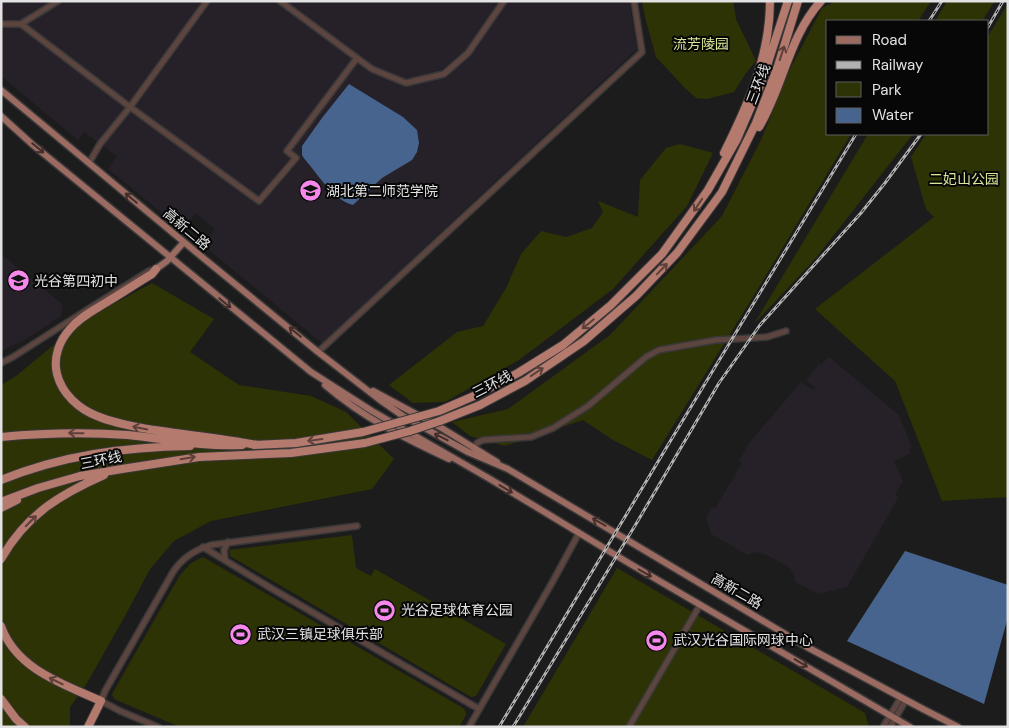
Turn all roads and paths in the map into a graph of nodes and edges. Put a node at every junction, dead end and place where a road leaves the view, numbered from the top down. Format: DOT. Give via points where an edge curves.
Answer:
graph roads {
  1 [pos="58,1"];
  2 [pos="207,1"];
  3 [pos="281,1"];
  4 [pos="504,1"];
  5 [pos="634,1"];
  6 [pos="770,1"];
  7 [pos="788,1"];
  8 [pos="798,1"];
  9 [pos="822,1"];
  10 [pos="1,24"];
  11 [pos="21,24"];
  12 [pos="357,58"];
  13 [pos="1,90"];
  14 [pos="130,107"];
  15 [pos="1,116"];
  16 [pos="737,160"];
  17 [pos="89,163"];
  18 [pos="708,190"];
  19 [pos="184,242"];
  20 [pos="170,258"];
  21 [pos="156,269"];
  22 [pos="786,331"];
  23 [pos="318,352"];
  24 [pos="1,363"];
  25 [pos="360,384"];
  26 [pos="1,437"];
  27 [pos="257,445"];
  28 [pos="224,446"];
  29 [pos="474,448"];
  30 [pos="122,468"];
  31 [pos="508,469"];
  32 [pos="1,480"];
  33 [pos="58,482"];
  34 [pos="1,502"];
  35 [pos="1,508"];
  36 [pos="357,526"];
  37 [pos="579,534"];
  38 [pos="228,542"];
  39 [pos="203,547"];
  40 [pos="6,551"];
  41 [pos="1,560"];
  42 [pos="225,560"];
  43 [pos="1,567"];
  44 [pos="700,605"];
  45 [pos="1,626"];
  46 [pos="1,699"];
  47 [pos="903,699"];
  48 [pos="101,701"];
  49 [pos="479,710"];
  50 [pos="893,717"];
  51 [pos="90,723"];
  52 [pos="25,727"];
  53 [pos="158,727"];
  54 [pos="469,727"];
  55 [pos="628,727"];
  56 [pos="883,727"];
  57 [pos="890,727"];
  58 [pos="910,727"];
  59 [pos="958,727"];
  1 -- 11 [label="street"];
  2 -- 14 [label="street"];
  3 -- 12 [label="street"];
  4 -- 12 [label="street" via="468,53 444,74 406,83 372,69"];
  5 -- 23 [label="street" via="642,52"];
  6 -- 18 [label="highway" via="768,33 757,79"];
  7 -- 18 [label="highway, 三环线" via="754,101"];
  16 -- 8 [label="highway, 三环线, one-way" via="756,123 778,66"];
  9 -- 16 [label="highway" via="802,28 760,124"];
  10 -- 11 [label="street"];
  11 -- 14 [label="street"];
  12 -- 14 [label="street" via="287,151 296,158 259,201"];
  13 -- 17 [label="main road, 高新二路"];
  14 -- 17 [label="street"];
  15 -- 20 [label="main road, one-way"];
  30 -- 16 [label="highway, 三环线, one-way, bridge" via="199,457 291,453 366,443 432,424 480,405 525,381 584,341 636,296 678,253 722,192"];
  19 -- 17 [label="main road, 高新二路, one-way"];
  18 -- 27 [label="highway, 三环线, one-way, bridge" via="662,254 611,305 563,344 518,373 438,411 363,432 296,443"];
  19 -- 20 [label="main road"];
  23 -- 19 [label="main road, 高新二路, one-way"];
  20 -- 21 [label="main road"];
  20 -- 37 [label="main road, one-way" via="311,372"];
  21 -- 24 [label="street"];
  27 -- 21 [label="highway, one-way" via="139,428 107,420 81,407 63,389 56,372 56,362 64,336 82,318"];
  22 -- 29 [label="street" via="767,337 716,340 659,350 646,357 588,406 553,428 531,437 483,440"];
  23 -- 25 [label="main road, 高新二路"];
  25 -- 29 [label="main road, 高新二路"];
  31 -- 25 [label="main road, 高新二路, one-way" via="423,428"];
  28 -- 26 [label="highway, 三环线, one-way" via="126,435 59,433"];
  27 -- 28 [label="highway, 三环线"];
  28 -- 32 [label="highway" via="155,447 107,452 31,468"];
  29 -- 31 [label="main road, 高新二路"];
  30 -- 33 [label="highway, 三环线"];
  40 -- 30 [label="highway, one-way" via="26,525 54,501 83,484"];
  47 -- 31 [label="main road, 高新二路, one-way" via="807,647"];
  33 -- 34 [label="highway, 三环线"];
  33 -- 35 [label="highway"];
  36 -- 38 [label="street"];
  37 -- 44 [label="main road, one-way"];
  37 -- 49 [label="street"];
  38 -- 39 [label="street"];
  38 -- 42 [label="street" via="224,550"];
  39 -- 42 [label="street"];
  39 -- 48 [label="street" via="189,554 173,572"];
  40 -- 41 [label="highway"];
  40 -- 43 [label="highway"];
  42 -- 49 [label="street"];
  44 -- 50 [label="main road, one-way"];
  44 -- 55 [label="street"];
  48 -- 45 [label="highway, one-way" via="32,667 12,646"];
  46 -- 52 [label="highway"];
  47 -- 50 [label="street"];
  47 -- 59 [label="main road, 高新二路"];
  48 -- 51 [label="highway"];
  48 -- 53 [label="street"];
  49 -- 54 [label="street"];
  50 -- 56 [label="street"];
  50 -- 57 [label="street"];
  50 -- 58 [label="main road"];
}
